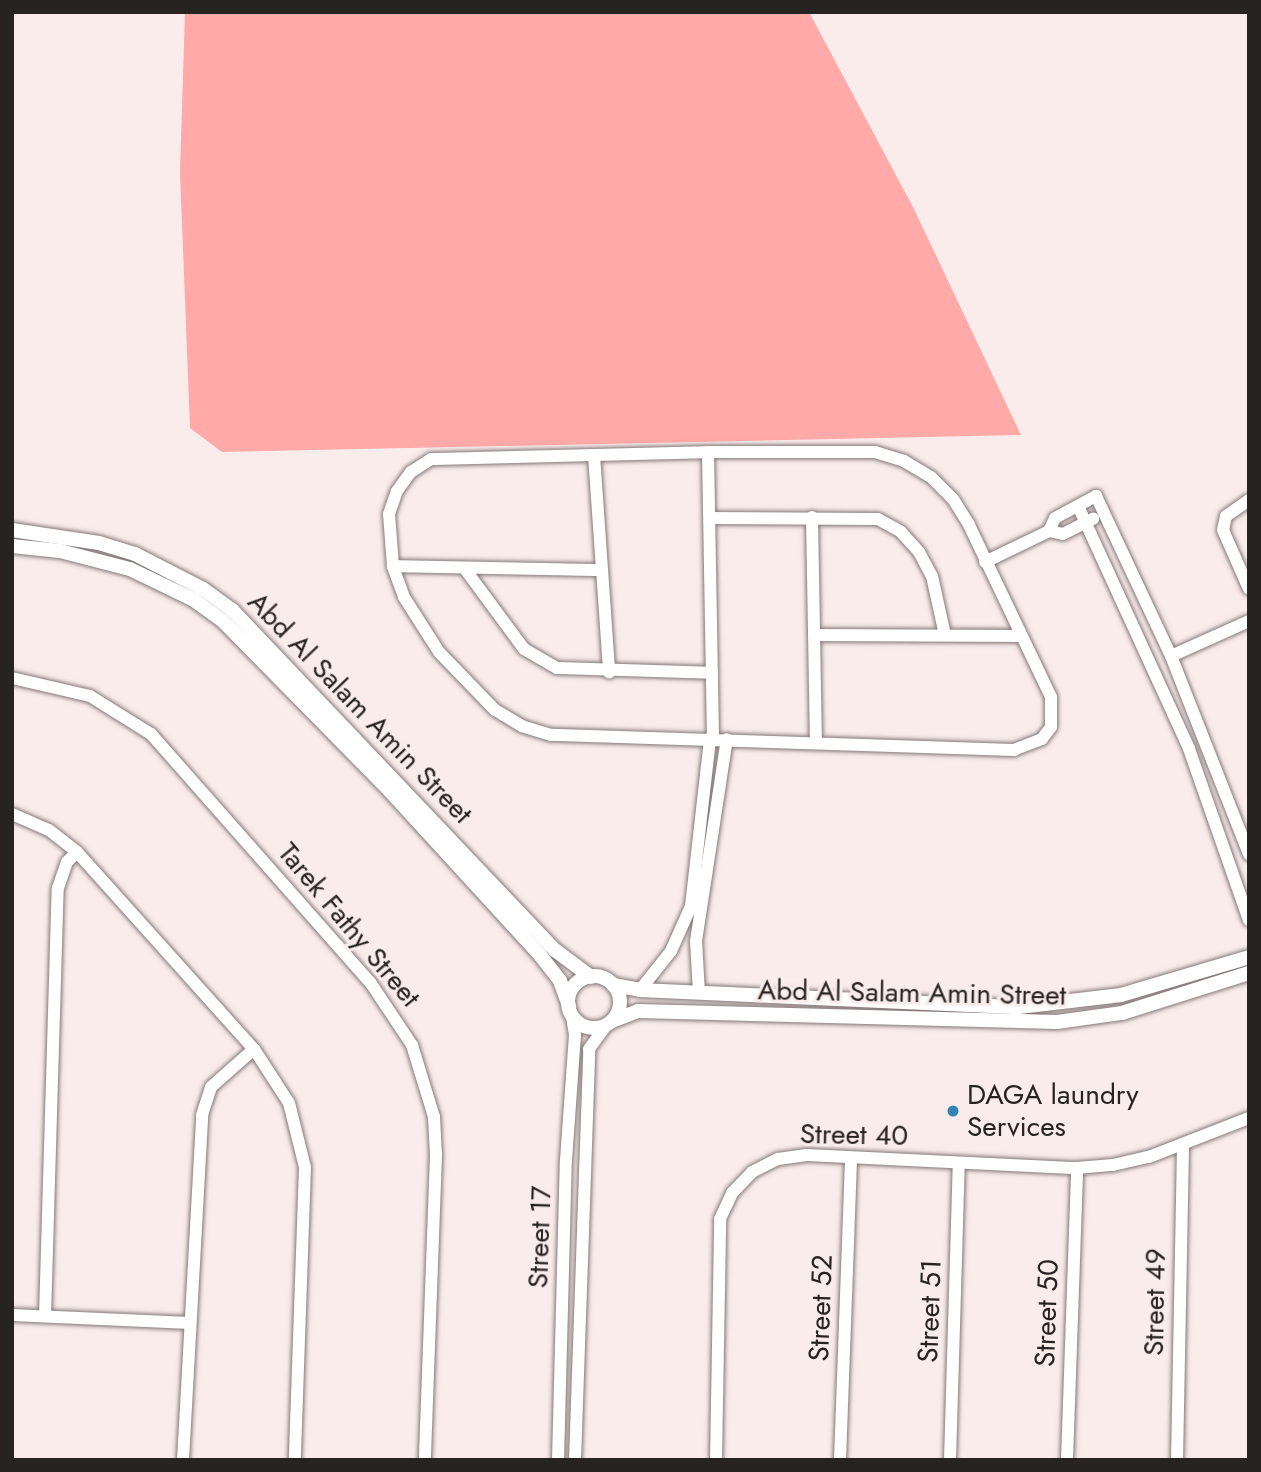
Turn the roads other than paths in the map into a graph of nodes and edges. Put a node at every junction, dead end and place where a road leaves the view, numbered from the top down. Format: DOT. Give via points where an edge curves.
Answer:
graph roads {
  1 [pos="708,452"];
  2 [pos="594,455"];
  3 [pos="1249,500"];
  4 [pos="1078,506"];
  5 [pos="1103,514"];
  6 [pos="812,517"];
  7 [pos="709,518"];
  8 [pos="1086,522"];
  9 [pos="12,530"];
  10 [pos="1049,531"];
  11 [pos="12,545"];
  12 [pos="985,562"];
  13 [pos="393,566"];
  14 [pos="465,569"];
  15 [pos="602,570"];
  16 [pos="1249,589"];
  17 [pos="1249,621"];
  18 [pos="814,635"];
  19 [pos="945,635"];
  20 [pos="1021,636"];
  21 [pos="1171,656"];
  22 [pos="609,672"];
  23 [pos="712,673"];
  24 [pos="12,678"];
  25 [pos="717,738"];
  26 [pos="816,740"];
  27 [pos="393,785"];
  28 [pos="12,814"];
  29 [pos="77,852"];
  30 [pos="1249,853"];
  31 [pos="700,881"];
  32 [pos="1249,920"];
  33 [pos="1249,957"];
  34 [pos="1249,973"];
  35 [pos="591,977"];
  36 [pos="613,985"];
  37 [pos="640,990"];
  38 [pos="699,993"];
  39 [pos="906,1004"];
  40 [pos="941,1005"];
  41 [pos="570,1011"];
  42 [pos="906,1021"];
  43 [pos="942,1022"];
  44 [pos="609,1024"];
  45 [pos="254,1049"];
  46 [pos="1249,1118"];
  47 [pos="1183,1144"];
  48 [pos="851,1158"];
  49 [pos="960,1163"];
  50 [pos="1077,1168"];
  51 [pos="12,1315"];
  52 [pos="45,1316"];
  53 [pos="190,1323"];
  54 [pos="183,1460"];
  55 [pos="295,1460"];
  56 [pos="425,1460"];
  57 [pos="558,1460"];
  58 [pos="575,1460"];
  59 [pos="716,1460"];
  60 [pos="840,1460"];
  61 [pos="950,1460"];
  62 [pos="1067,1460"];
  63 [pos="1177,1460"];
  1 -- 2 [label="street"];
  1 -- 7 [label="street"];
  1 -- 12 [label="street" via="875,452 904,461 953,499"];
  2 -- 13 [label="street" via="431,459 411,472 397,491 389,514"];
  2 -- 15 [label="street"];
  3 -- 16 [label="street" via="1226,516 1223,530"];
  4 -- 5 [label="street" via="1096,496"];
  4 -- 8 [label="street"];
  4 -- 10 [label="street" via="1055,518"];
  5 -- 8 [label="street"];
  5 -- 21 [label="street"];
  6 -- 7 [label="street"];
  6 -- 18 [label="street"];
  6 -- 19 [label="street" via="878,519 901,532 932,576"];
  7 -- 23 [label="street"];
  8 -- 10 [label="street" via="1063,534"];
  8 -- 32 [label="street" via="1189,749"];
  9 -- 27 [label="street, Abd Al Salam Amin Street" via="111,547 170,570 203,589 261,636"];
  10 -- 12 [label="street"];
  11 -- 27 [label="street, Abd Al Salam Amin Street" via="96,558 194,600 250,645"];
  12 -- 20 [label="street"];
  13 -- 14 [label="street"];
  13 -- 25 [label="street" via="404,597 439,652 495,710 522,726 583,737"];
  14 -- 15 [label="street"];
  14 -- 22 [label="street" via="511,635 531,654 556,668"];
  15 -- 22 [label="street"];
  17 -- 21 [label="street"];
  18 -- 19 [label="street"];
  18 -- 26 [label="street"];
  19 -- 20 [label="street"];
  20 -- 26 [label="street" via="1054,712 1051,727 1029,748"];
  21 -- 30 [label="street"];
  22 -- 23 [label="street"];
  23 -- 25 [label="street"];
  24 -- 56 [label="street, Tarek Fathy Street" via="90,696 151,734 370,982 412,1045 434,1117 436,1155"];
  25 -- 26 [label="street"];
  25 -- 31 [label="street"];
  27 -- 35 [label="street, Abd Al Salam Amin Street" via="555,950"];
  27 -- 41 [label="street, Abd Al Salam Amin Street" via="551,968"];
  28 -- 29 [label="street" via="49,830"];
  29 -- 45 [label="street"];
  29 -- 52 [label="street" via="61,874 58,888"];
  31 -- 37 [label="street" via="671,951"];
  31 -- 38 [label="street"];
  33 -- 40 [label="street, Abd Al Salam Amin Street" via="1155,987 1088,1001"];
  34 -- 43 [label="street, Abd Al Salam Amin Street" via="1090,1019"];
  35 -- 36 [label="street"];
  35 -- 41 [label="street" via="576,983"];
  36 -- 37 [label="street, Abd Al Salam Amin Street"];
  36 -- 44 [label="street" via="621,999"];
  37 -- 38 [label="street, Abd Al Salam Amin Street"];
  38 -- 39 [label="street, Abd Al Salam Amin Street"];
  39 -- 40 [label="street, Abd Al Salam Amin Street"];
  39 -- 42 [label="street"];
  40 -- 43 [label="street" via="937,1014"];
  41 -- 44 [label="street" via="591,1028"];
  41 -- 57 [label="street, Street 17" via="575,1035 566,1160"];
  42 -- 43 [label="street, Abd Al Salam Amin Street"];
  42 -- 44 [label="street, Abd Al Salam Amin Street" via="639,1011"];
  44 -- 58 [label="street, Street 17" via="594,1035 589,1049"];
  45 -- 53 [label="street" via="211,1087 202,1115"];
  45 -- 55 [label="street" via="289,1103 305,1167"];
  46 -- 47 [label="street, Street 40"];
  47 -- 50 [label="street, Street 40" via="1149,1157"];
  47 -- 63 [label="street, Street 49"];
  48 -- 49 [label="street, Street 40"];
  48 -- 59 [label="street, Street 40" via="778,1159 752,1172 720,1219"];
  48 -- 60 [label="street, Street 52"];
  49 -- 50 [label="street, Street 40"];
  49 -- 61 [label="street, Street 51"];
  50 -- 62 [label="street, Street 50"];
  51 -- 52 [label="street"];
  52 -- 53 [label="street"];
  53 -- 54 [label="street"];
}
